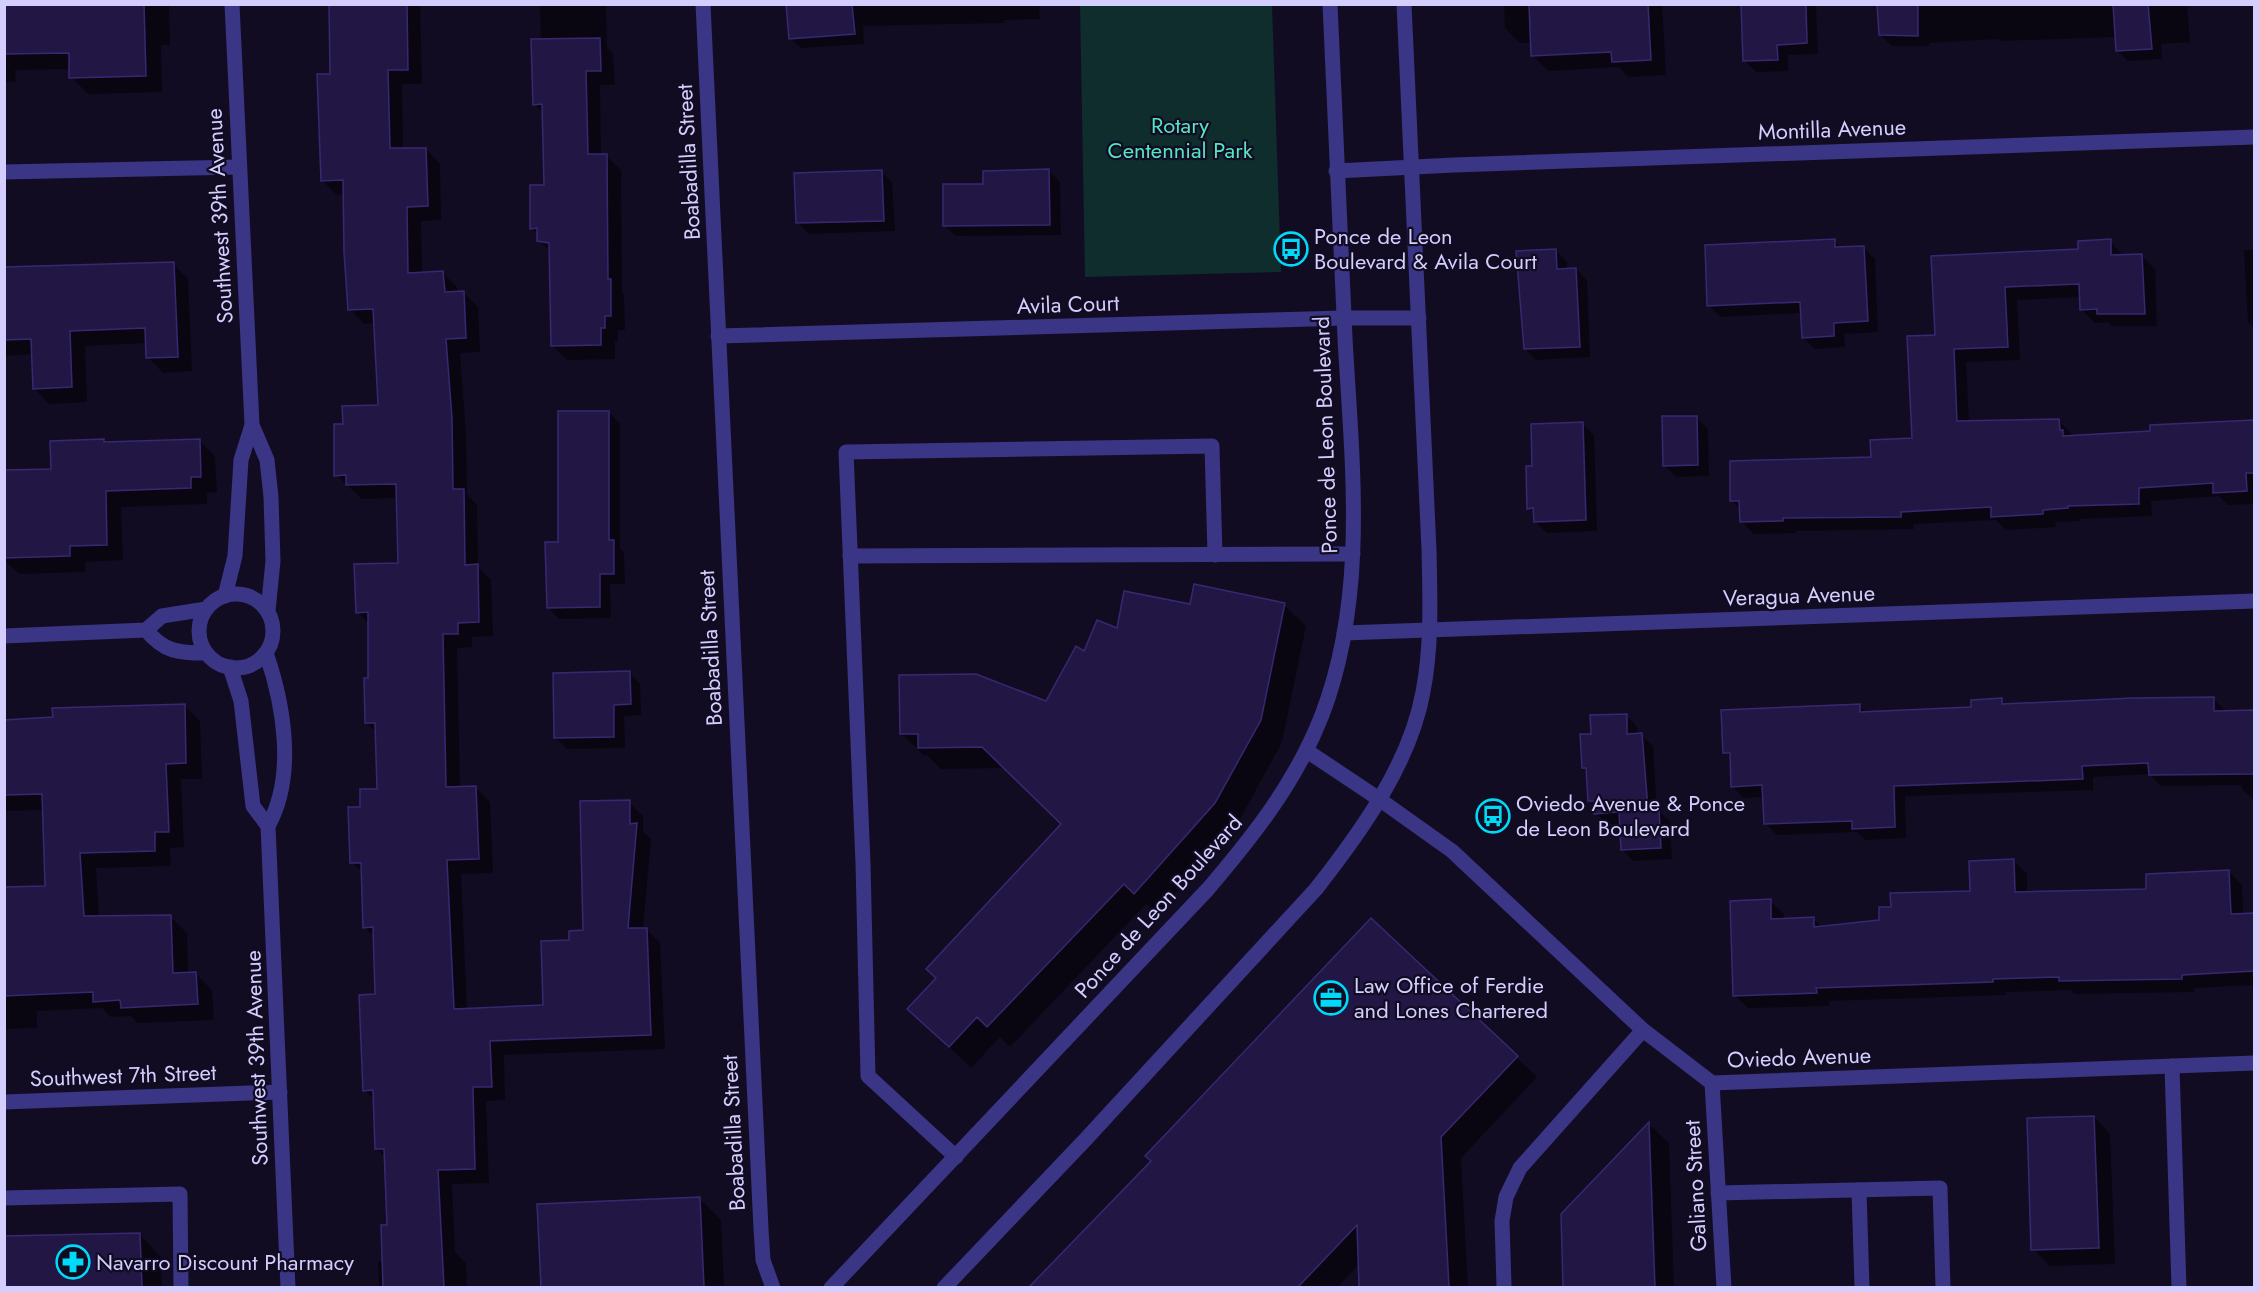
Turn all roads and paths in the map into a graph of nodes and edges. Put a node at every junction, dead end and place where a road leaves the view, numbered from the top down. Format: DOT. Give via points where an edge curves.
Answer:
graph roads {
  1 [pos="232,4"];
  2 [pos="703,4"];
  3 [pos="1330,4"];
  4 [pos="1404,4"];
  5 [pos="2254,138"];
  6 [pos="239,167"];
  7 [pos="1411,167"];
  8 [pos="1336,171"];
  9 [pos="4,172"];
  10 [pos="1344,318"];
  11 [pos="1419,318"];
  12 [pos="718,336"];
  13 [pos="252,425"];
  14 [pos="1353,554"];
  15 [pos="1215,555"];
  16 [pos="850,556"];
  17 [pos="225,596"];
  18 [pos="2254,601"];
  19 [pos="206,609"];
  20 [pos="268,611"];
  21 [pos="146,630"];
  22 [pos="1430,630"];
  23 [pos="1344,633"];
  24 [pos="4,636"];
  25 [pos="205,653"];
  26 [pos="266,653"];
  27 [pos="230,667"];
  28 [pos="1307,751"];
  29 [pos="1379,799"];
  30 [pos="268,826"];
  31 [pos="1643,1030"];
  32 [pos="2254,1063"];
  33 [pos="2172,1066"];
  34 [pos="1712,1083"];
  35 [pos="280,1092"];
  36 [pos="4,1102"];
  37 [pos="956,1157"];
  38 [pos="1859,1190"];
  39 [pos="1718,1193"];
  40 [pos="4,1198"];
  41 [pos="1504,1286"];
  42 [pos="181,1287"];
  43 [pos="288,1287"];
  44 [pos="773,1287"];
  45 [pos="831,1287"];
  46 [pos="944,1287"];
  47 [pos="1724,1287"];
  48 [pos="1862,1287"];
  49 [pos="1943,1287"];
  50 [pos="2179,1287"];
  1 -- 6 [label="street, Southwest 39th Avenue"];
  2 -- 12 [label="street, Boabadilla Street"];
  3 -- 8 [label="street, Ponce de Leon Boulevard"];
  4 -- 7 [label="street"];
  5 -- 7 [label="street, Montilla Avenue"];
  6 -- 9 [label="street"];
  6 -- 13 [label="street, Southwest 39th Avenue"];
  7 -- 8 [label="street, Montilla Avenue"];
  7 -- 11 [label="street"];
  8 -- 10 [label="street, Ponce de Leon Boulevard"];
  10 -- 11 [label="street, Avila Court"];
  10 -- 12 [label="street, Avila Court"];
  10 -- 14 [label="street, Ponce de Leon Boulevard"];
  11 -- 22 [label="street"];
  12 -- 44 [label="street, Boabadilla Street" via="761,1229 763,1260"];
  13 -- 17 [label="street, Southwest 39th Avenue" via="241,460 235,556"];
  13 -- 20 [label="street, Southwest 39th Avenue" via="267,460 271,497 273,561"];
  14 -- 15 [label="street"];
  14 -- 23 [label="street, Ponce de Leon Boulevard"];
  15 -- 16 [label="street"];
  15 -- 16 [label="street" via="1212,446 846,452"];
  16 -- 37 [label="street" via="868,1076"];
  17 -- 19 [label="street"];
  17 -- 20 [label="street" via="248,596"];
  18 -- 22 [label="street, Veragua Avenue"];
  19 -- 21 [label="street" via="162,616"];
  19 -- 25 [label="street" via="199,631"];
  20 -- 26 [label="street, Southwest 39th Avenue" via="273,637"];
  21 -- 24 [label="street"];
  21 -- 25 [label="street" via="157,643 178,652"];
  22 -- 23 [label="street, Veragua Avenue"];
  22 -- 29 [label="street" via="1423,694 1412,731"];
  23 -- 28 [label="street, Ponce de Leon Boulevard" via="1337,668"];
  25 -- 27 [label="street"];
  26 -- 27 [label="street" via="250,666"];
  26 -- 30 [label="street, Southwest 39th Avenue" via="279,702 284,772 278,808"];
  27 -- 30 [label="street, Southwest 39th Avenue" via="241,701 253,806"];
  28 -- 29 [label="street, Oviedo Avenue"];
  28 -- 37 [label="street, Ponce de Leon Boulevard" via="1251,838 1208,889"];
  29 -- 31 [label="street, Oviedo Avenue" via="1452,851"];
  29 -- 46 [label="street" via="1346,851 1286,923"];
  30 -- 35 [label="street, Southwest 39th Avenue"];
  31 -- 34 [label="street, Oviedo Avenue"];
  31 -- 41 [label="street" via="1520,1168 1506,1197 1502,1221"];
  32 -- 33 [label="street, Oviedo Avenue"];
  33 -- 34 [label="street, Oviedo Avenue"];
  33 -- 50 [label="street"];
  34 -- 39 [label="street, Galiano Street"];
  35 -- 36 [label="street, Southwest 7th Street"];
  35 -- 43 [label="street, Southwest 39th Avenue"];
  37 -- 45 [label="street, Ponce de Leon Boulevard"];
  38 -- 39 [label="street"];
  38 -- 48 [label="street"];
  38 -- 49 [label="street" via="1940,1188"];
  39 -- 47 [label="street, Galiano Street"];
  40 -- 42 [label="street" via="180,1194"];
}
